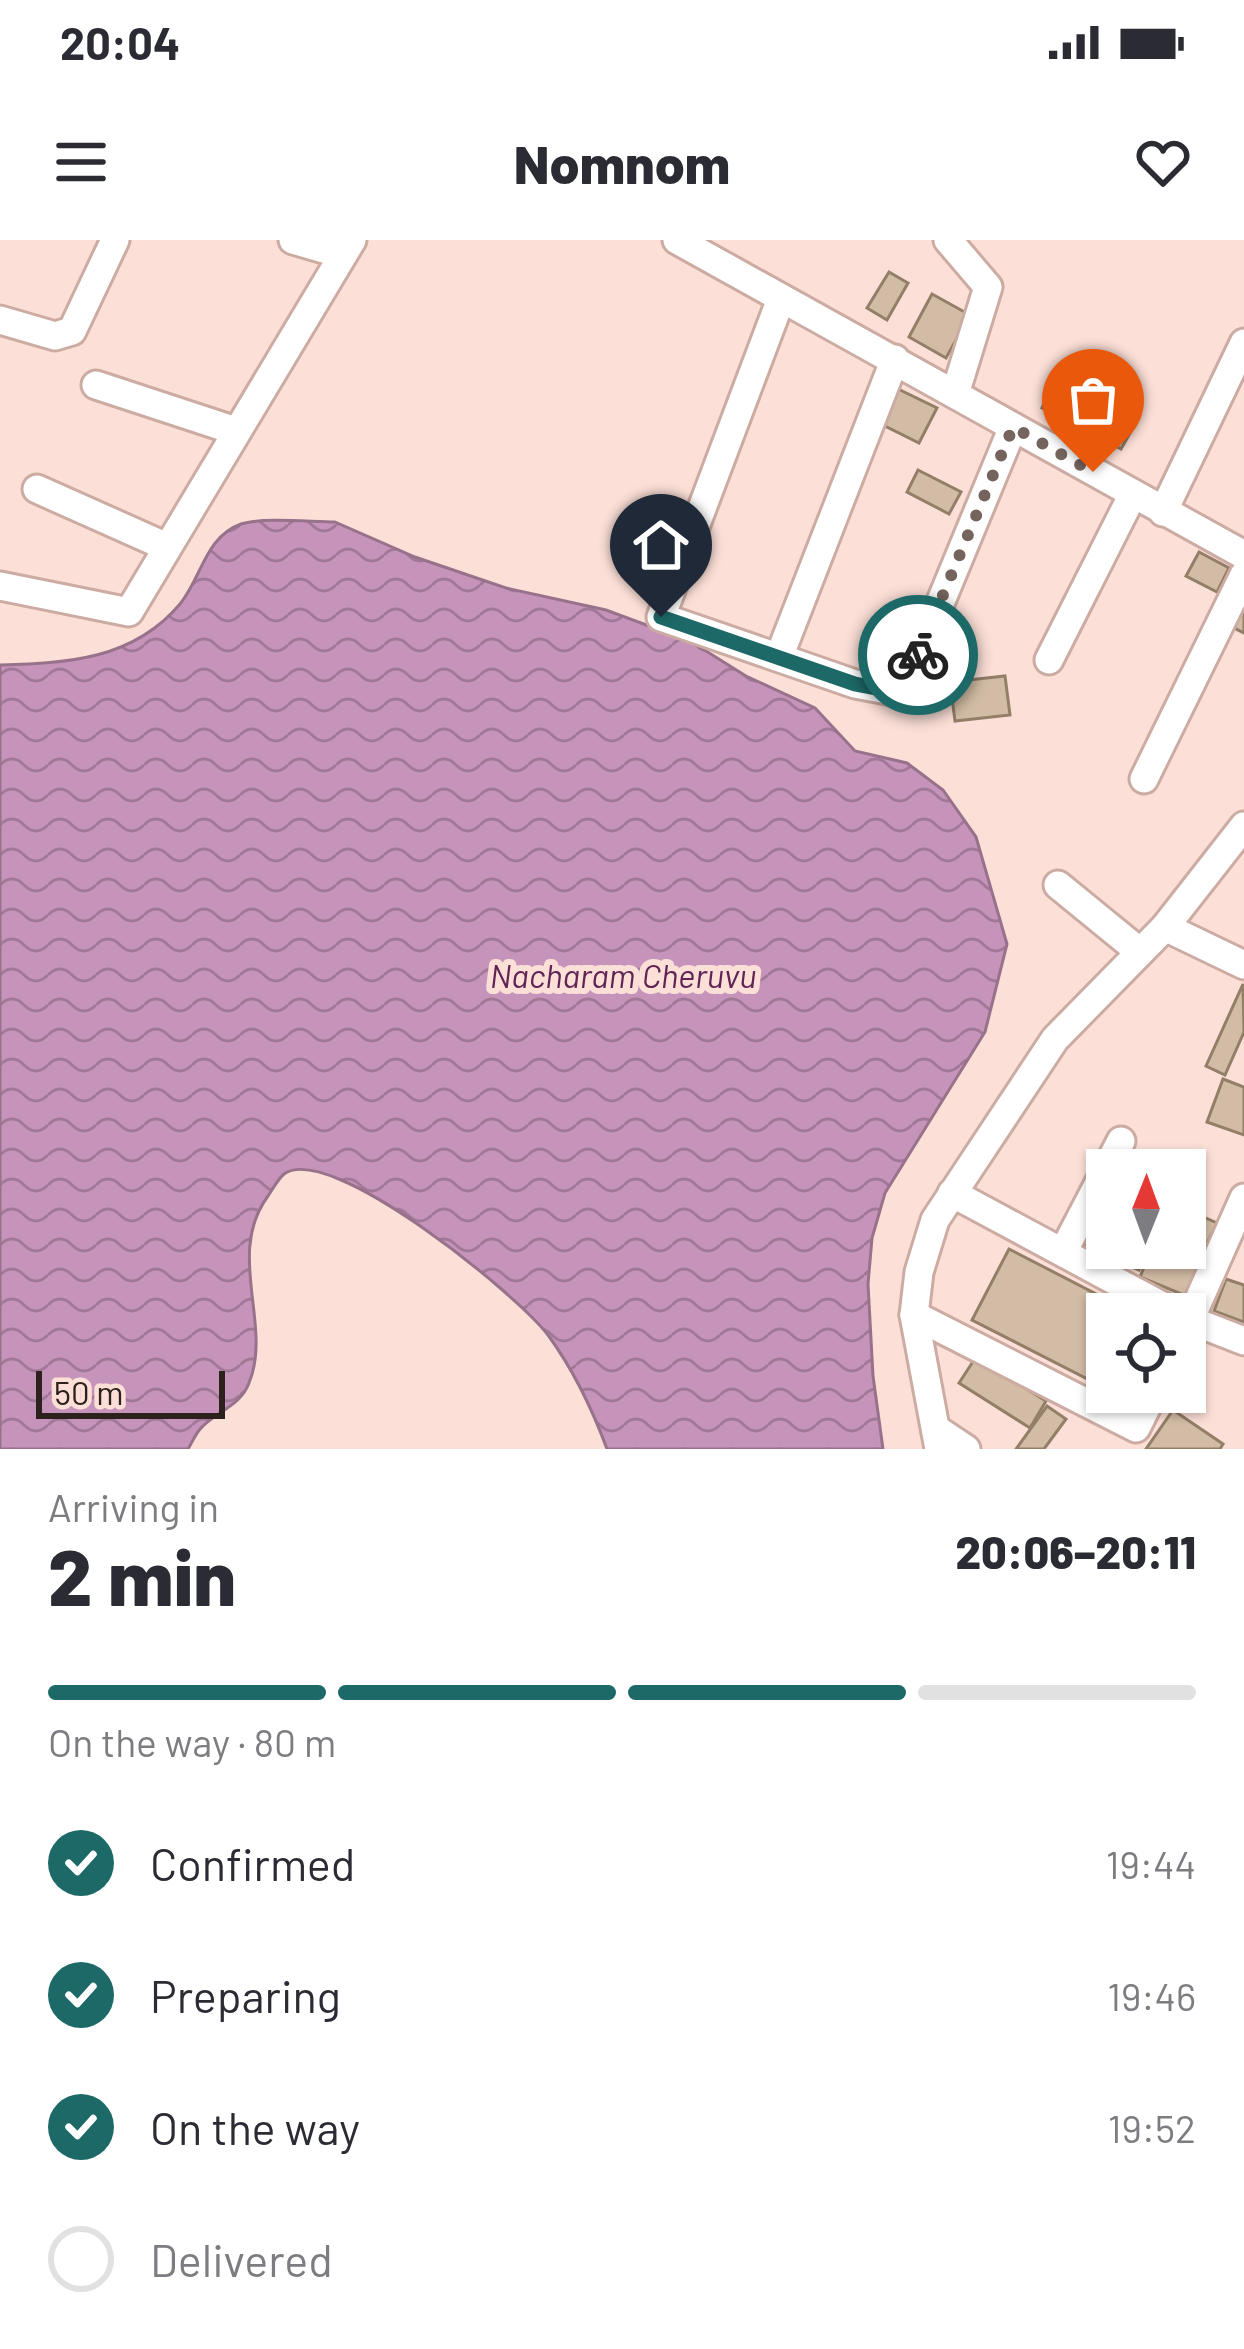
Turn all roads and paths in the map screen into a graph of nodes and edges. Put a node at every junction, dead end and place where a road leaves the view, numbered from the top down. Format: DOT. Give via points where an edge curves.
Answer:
graph roads {
  1 [pos="115,240"];
  2 [pos="293,240"];
  3 [pos="677,240"];
  4 [pos="948,240"];
  5 [pos="347,247"];
  6 [pos="781,299"];
  7 [pos="0,320"];
  8 [pos="1244,343"];
  9 [pos="895,359"];
  10 [pos="96,386"];
  11 [pos="955,394"];
  12 [pos="1013,427"];
  13 [pos="236,431"];
  14 [pos="37,489"];
  15 [pos="1133,494"];
  16 [pos="1163,512"];
  17 [pos="167,548"];
  18 [pos="1244,555"];
  19 [pos="1244,575"];
  20 [pos="0,586"];
  21 [pos="779,657"];
  22 [pos="1048,659"];
  23 [pos="1144,779"];
  24 [pos="1244,826"];
  25 [pos="1058,885"];
  26 [pos="1165,927"];
  27 [pos="1140,952"];
  28 [pos="1244,965"];
  29 [pos="1120,1141"];
  30 [pos="952,1192"];
  31 [pos="1244,1198"];
  32 [pos="1063,1252"];
  33 [pos="1135,1293"];
  34 [pos="1198,1293"];
  35 [pos="914,1315"];
  36 [pos="1206,1328"];
  37 [pos="1244,1341"];
  38 [pos="1086,1403"];
  39 [pos="1107,1413"];
  40 [pos="1144,1413"];
  41 [pos="939,1440"];
  42 [pos="966,1449"];
  1 -- 7 [label="street" via="72,331 55,336"];
  2 -- 5 [label="street"];
  3 -- 6 [label="street"];
  4 -- 11 [label="street" via="988,286"];
  5 -- 13 [label="street"];
  6 -- 9 [label="street"];
  6 -- 21 [label="street" via="661,617"];
  8 -- 16 [label="street"];
  9 -- 11 [label="street"];
  9 -- 21 [label="street"];
  10 -- 13 [label="street"];
  11 -- 12 [label="street"];
  12 -- 15 [label="street"];
  12 -- 21 [label="street" via="902,693"];
  13 -- 17 [label="street"];
  14 -- 17 [label="street"];
  15 -- 16 [label="street"];
  15 -- 22 [label="street"];
  16 -- 18 [label="street"];
  17 -- 20 [label="street" via="129,612"];
  19 -- 23 [label="street"];
  24 -- 26 [label="street"];
  25 -- 27 [label="street"];
  26 -- 27 [label="street"];
  26 -- 28 [label="street"];
  27 -- 30 [label="street" via="1055,1039"];
  29 -- 32 [label="street"];
  30 -- 32 [label="street"];
  30 -- 35 [label="street" via="919,1272"];
  31 -- 34 [label="street"];
  32 -- 33 [label="street"];
  35 -- 38 [label="street"];
  35 -- 41 [label="street"];
  36 -- 37 [label="street"];
  39 -- 40 [label="street" via="1136,1428"];
  41 -- 42 [label="street"];
}
